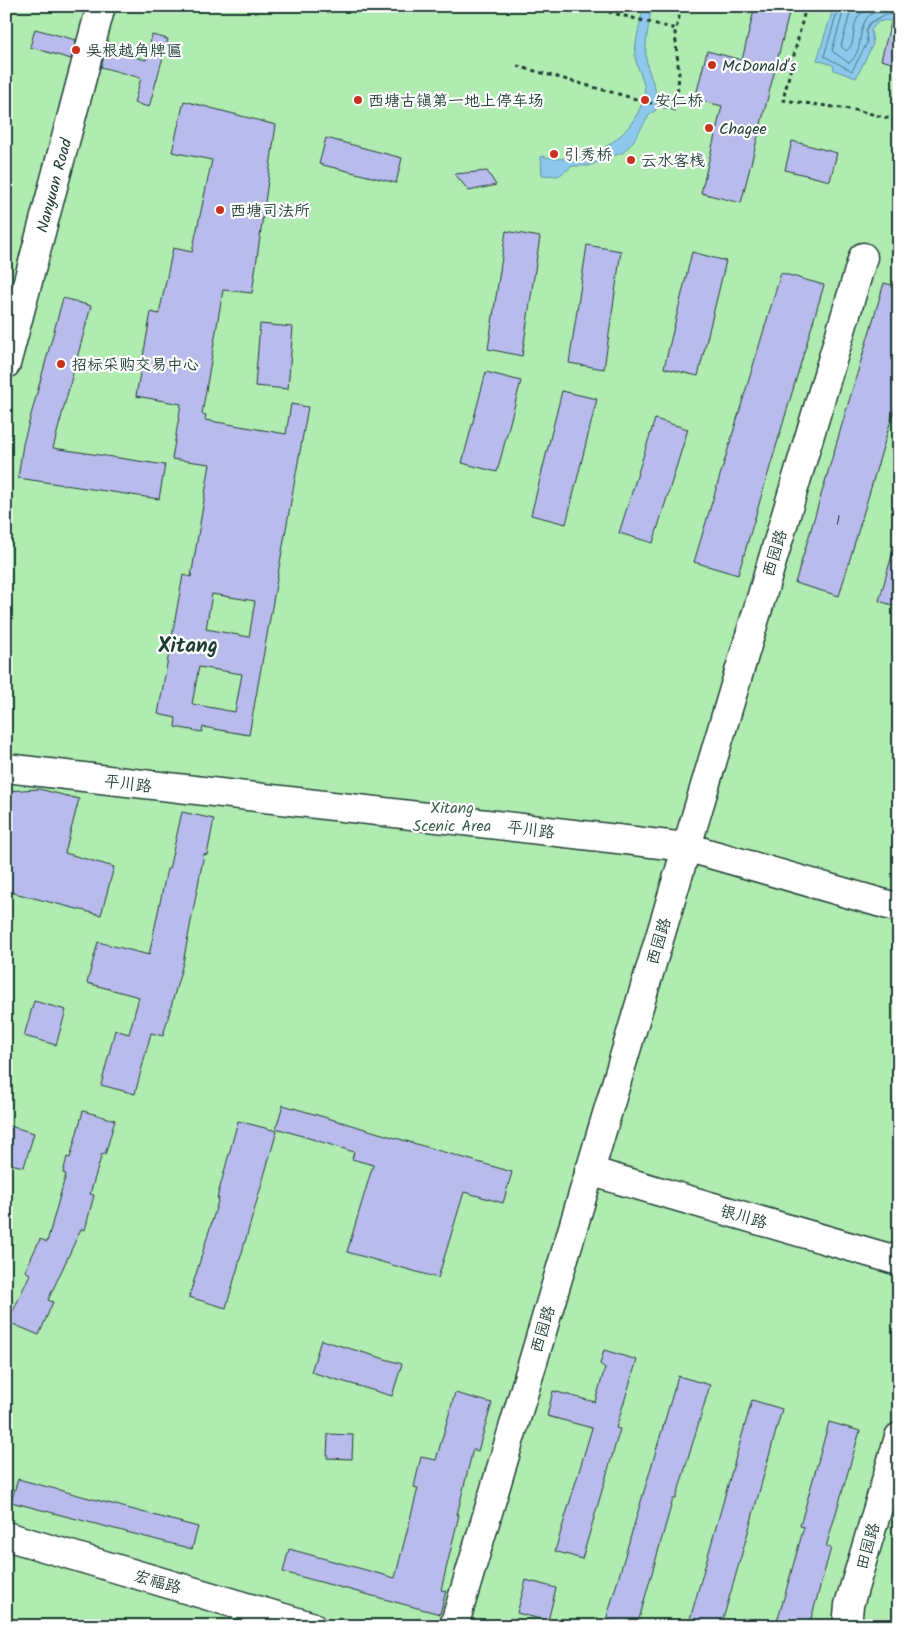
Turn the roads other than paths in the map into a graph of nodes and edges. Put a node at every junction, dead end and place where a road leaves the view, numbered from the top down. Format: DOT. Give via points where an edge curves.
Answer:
graph roads {
  1 [pos="84,6"];
  2 [pos="101,6"];
  3 [pos="863,257"];
  4 [pos="6,302"];
  5 [pos="6,364"];
  6 [pos="6,768"];
  7 [pos="686,847"];
  8 [pos="899,908"];
  9 [pos="589,1171"];
  10 [pos="899,1261"];
  11 [pos="899,1437"];
  12 [pos="6,1536"];
  13 [pos="311,1626"];
  14 [pos="454,1626"];
  15 [pos="847,1626"];
  1 -- 4 [label="street, Nanyuan Road"];
  2 -- 5 [label="street, Nanyuan Road"];
  3 -- 7 [label="street, 西园路"];
  6 -- 7 [label="street, 平川路"];
  7 -- 8 [label="street, 平川路"];
  7 -- 9 [label="street, 西园路"];
  9 -- 10 [label="street, 银川路"];
  9 -- 14 [label="street, 西园路"];
  11 -- 15 [label="street, 田园路" via="849,1605"];
  12 -- 13 [label="street, 宏福路"];
}
